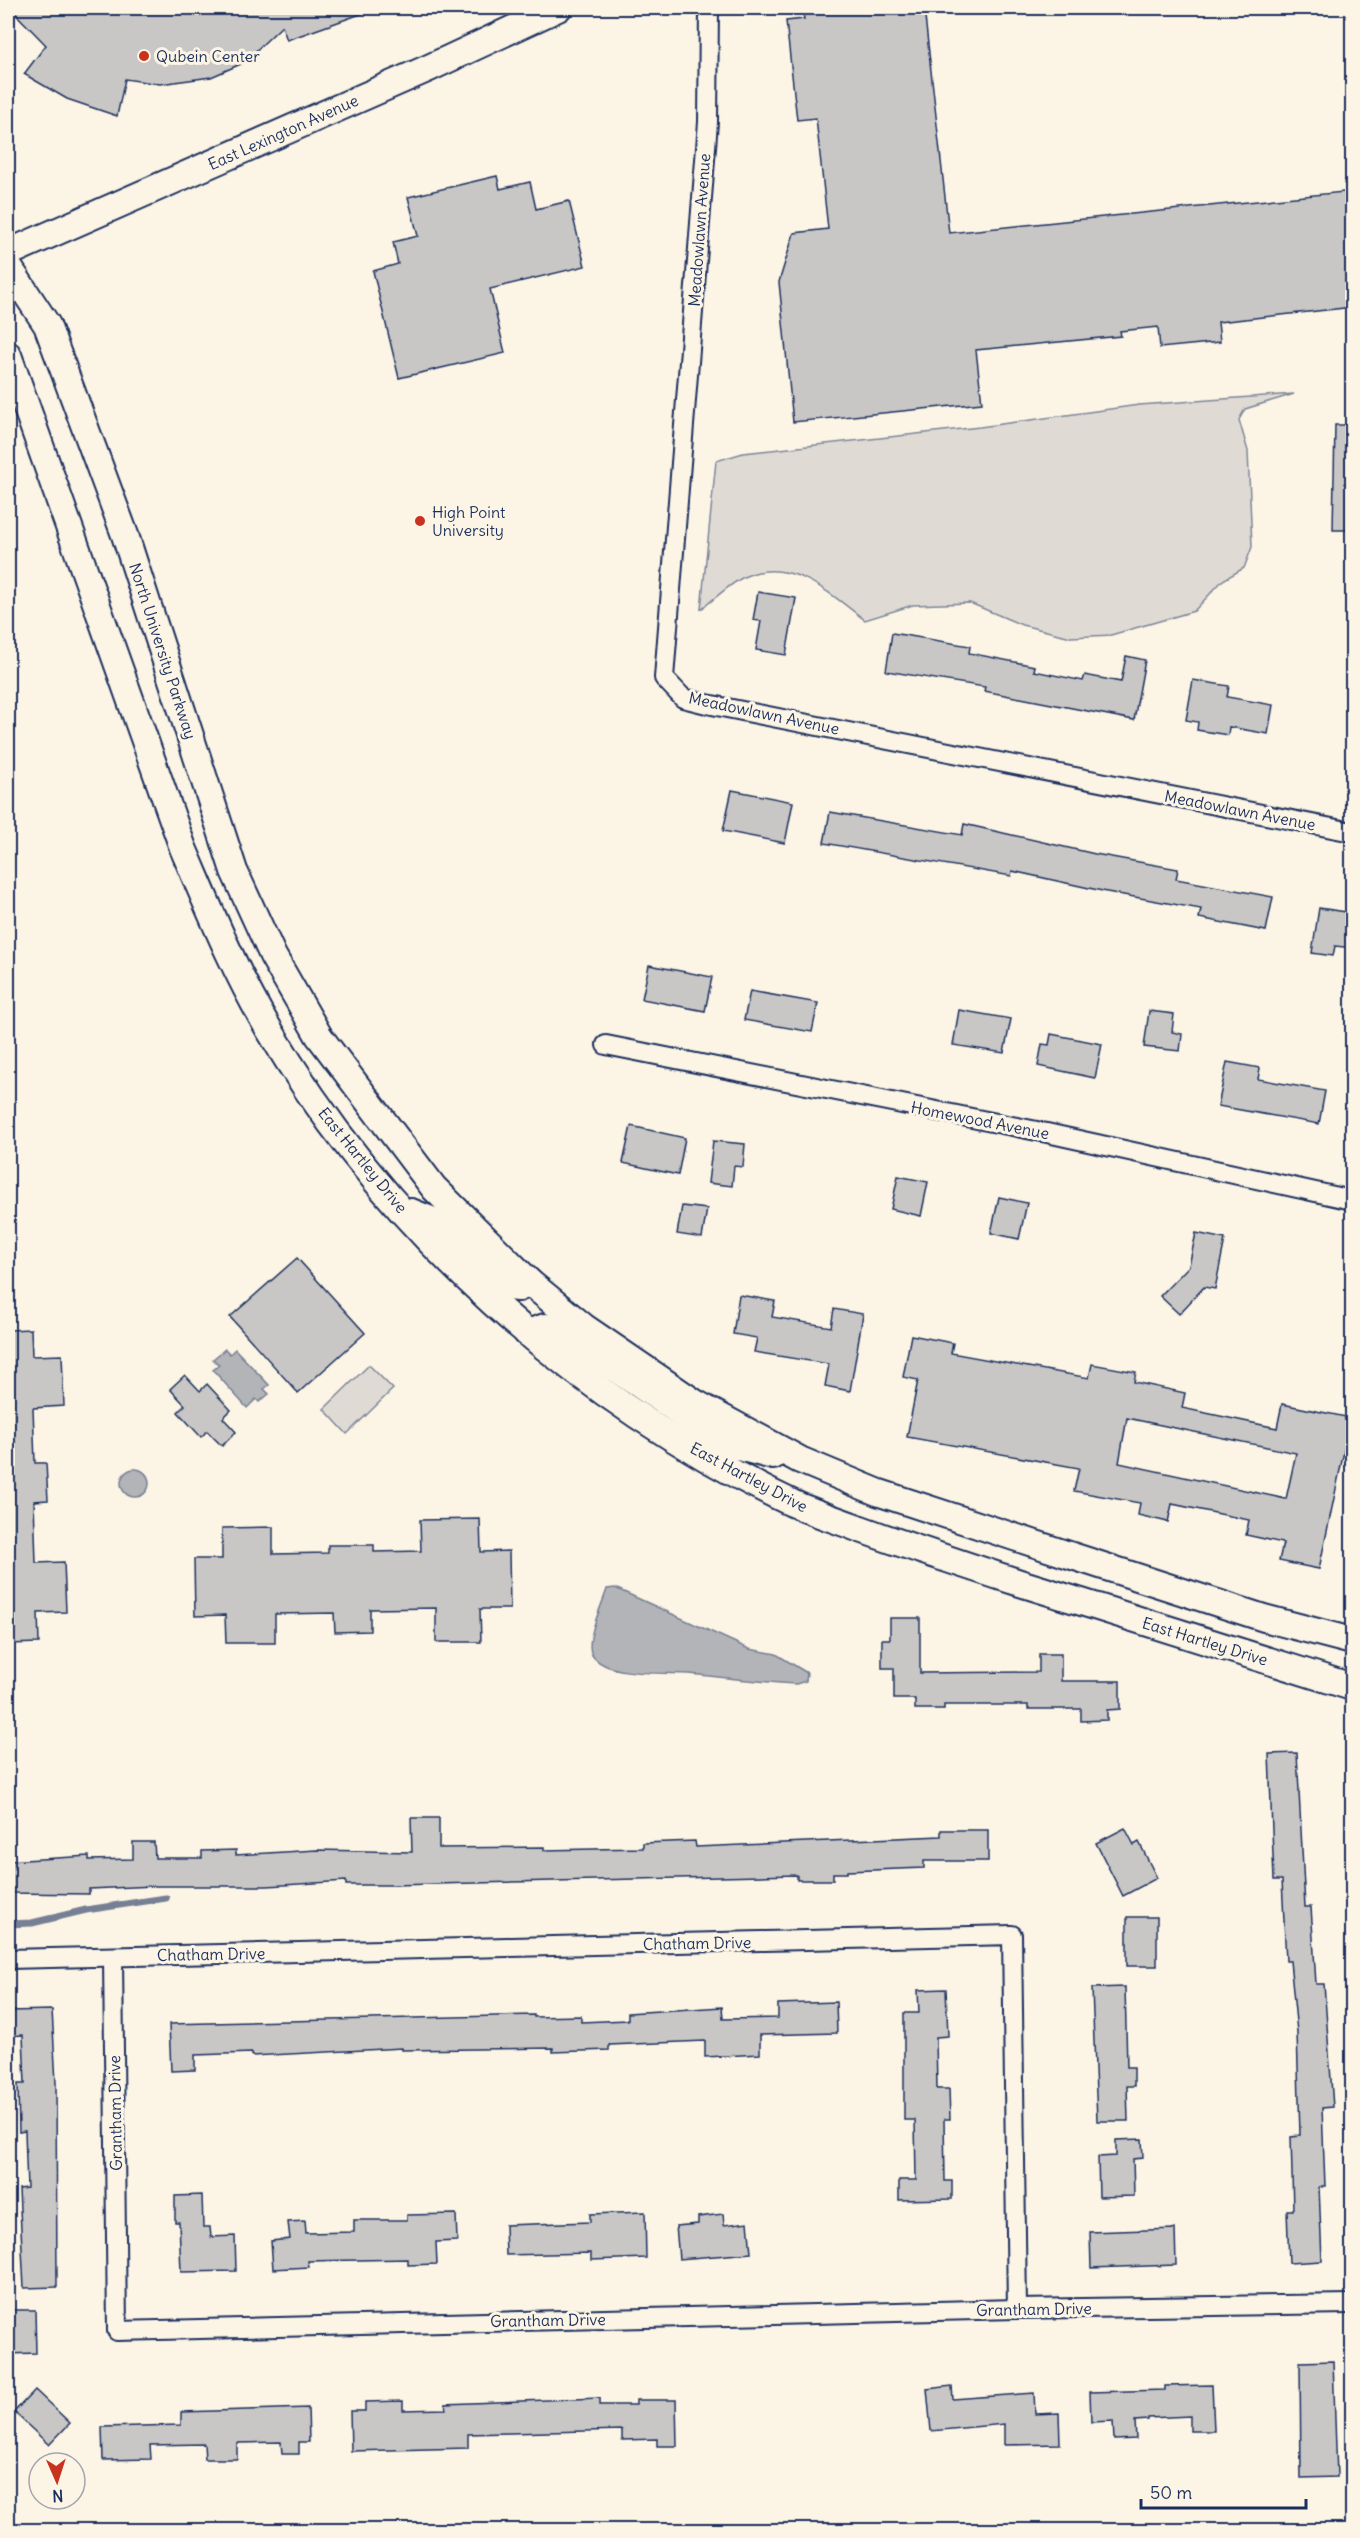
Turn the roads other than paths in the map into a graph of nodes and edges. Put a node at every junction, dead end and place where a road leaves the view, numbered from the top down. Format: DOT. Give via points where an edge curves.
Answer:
graph roads {
  1 [pos="558,8"];
  2 [pos="709,8"];
  3 [pos="8,253"];
  4 [pos="8,266"];
  5 [pos="8,355"];
  6 [pos="1353,832"];
  7 [pos="606,1045"];
  8 [pos="1353,1200"];
  9 [pos="400,1207"];
  10 [pos="529,1282"];
  11 [pos="527,1333"];
  12 [pos="820,1468"];
  13 [pos="1353,1641"];
  14 [pos="1353,1687"];
  15 [pos="113,1957"];
  16 [pos="8,1959"];
  17 [pos="1353,2304"];
  18 [pos="1017,2309"];
  1 -- 3 [label="main road, East Lexington Avenue"];
  2 -- 6 [label="street, Meadowlawn Avenue" via="708,122 664,678 683,698 707,704"];
  4 -- 10 [label="main road, North University Parkway" via="47,325 125,535 234,871 273,956 319,1036 434,1188"];
  5 -- 9 [label="main road, East Hartley Drive" via="183,848 218,928 265,1023 318,1105"];
  7 -- 8 [label="street, Homewood Avenue" via="1047,1133"];
  9 -- 10 [label="main road" via="446,1226 506,1287 519,1288"];
  9 -- 11 [label="main road, East Hartley Drive"];
  10 -- 12 [label="main road" via="585,1328 696,1403"];
  11 -- 12 [label="main road" via="545,1327 557,1329 727,1444"];
  11 -- 14 [label="main road, East Hartley Drive" via="605,1395 794,1504 936,1556"];
  12 -- 13 [label="main road" via="877,1492 1066,1554 1264,1618"];
  15 -- 16 [label="street, Chatham Drive"];
  15 -- 18 [label="street, Chatham Drive" via="1012,1935"];
  15 -- 18 [label="street, Grantham Drive" via="117,2331"];
  17 -- 18 [label="street, Grantham Drive"];
}
